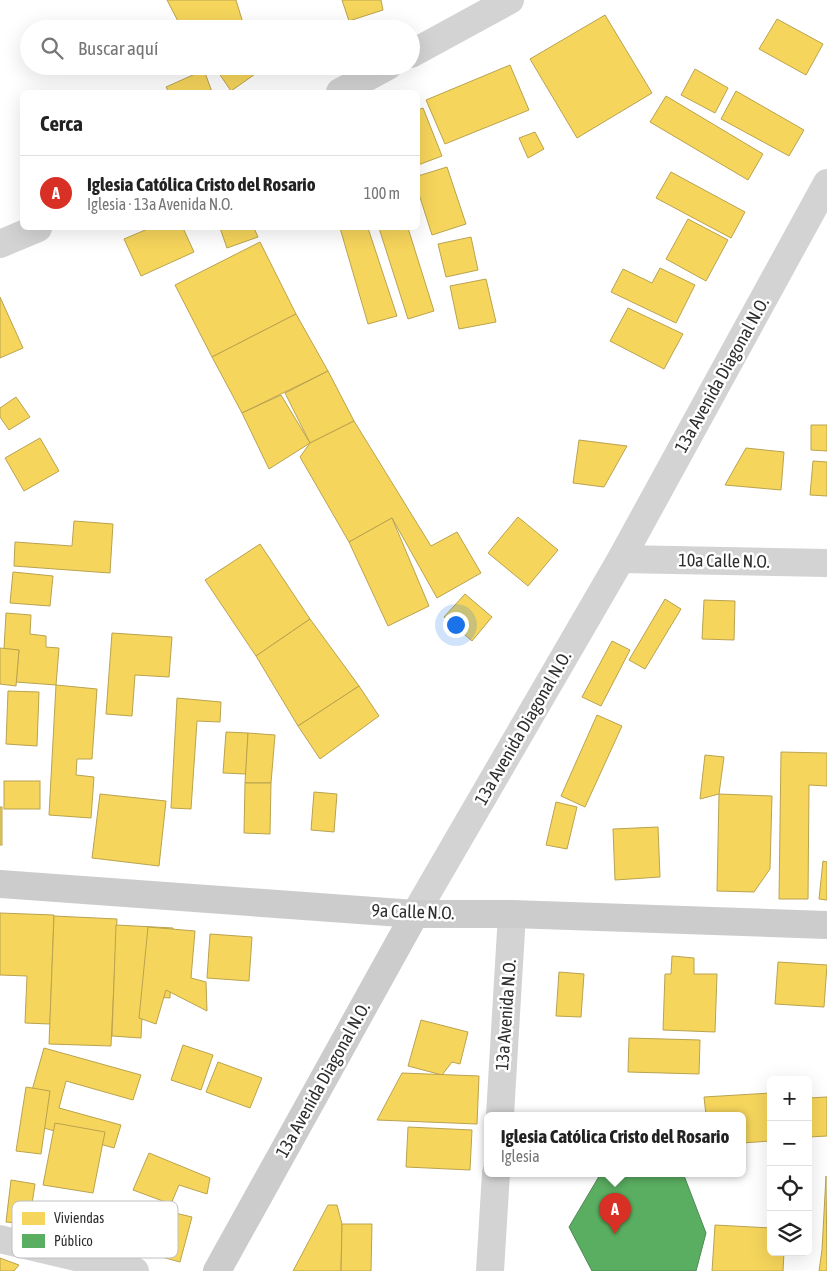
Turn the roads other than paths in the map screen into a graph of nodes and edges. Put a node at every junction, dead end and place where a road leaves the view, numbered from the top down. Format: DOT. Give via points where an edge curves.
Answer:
graph roads {
  1 [pos="510,0"];
  2 [pos="420,49"];
  3 [pos="371,75"];
  4 [pos="344,90"];
  5 [pos="827,184"];
  6 [pos="33,230"];
  7 [pos="0,244"];
  8 [pos="621,559"];
  9 [pos="827,563"];
  10 [pos="0,884"];
  11 [pos="415,914"];
  12 [pos="512,914"];
  13 [pos="827,925"];
  14 [pos="500,1112"];
  15 [pos="496,1177"];
  16 [pos="80,1258"];
  17 [pos="135,1271"];
  18 [pos="218,1271"];
  19 [pos="490,1271"];
  1 -- 2 [label="street"];
  3 -- 4 [label="street"];
  5 -- 8 [label="street, 13a Avenida Diagonal N.O."];
  6 -- 7 [label="street"];
  8 -- 9 [label="street, 10a Calle N.O."];
  8 -- 11 [label="street, 13a Avenida Diagonal N.O."];
  10 -- 11 [label="street, 9a Calle N.O."];
  11 -- 12 [label="street, 9a Calle N.O."];
  11 -- 18 [label="street, 13a Avenida Diagonal N.O."];
  12 -- 13 [label="street, 9a Calle N.O."];
  12 -- 14 [label="street, 13a Avenida N.O."];
  15 -- 19 [label="street"];
  16 -- 17 [label="street"];
}
